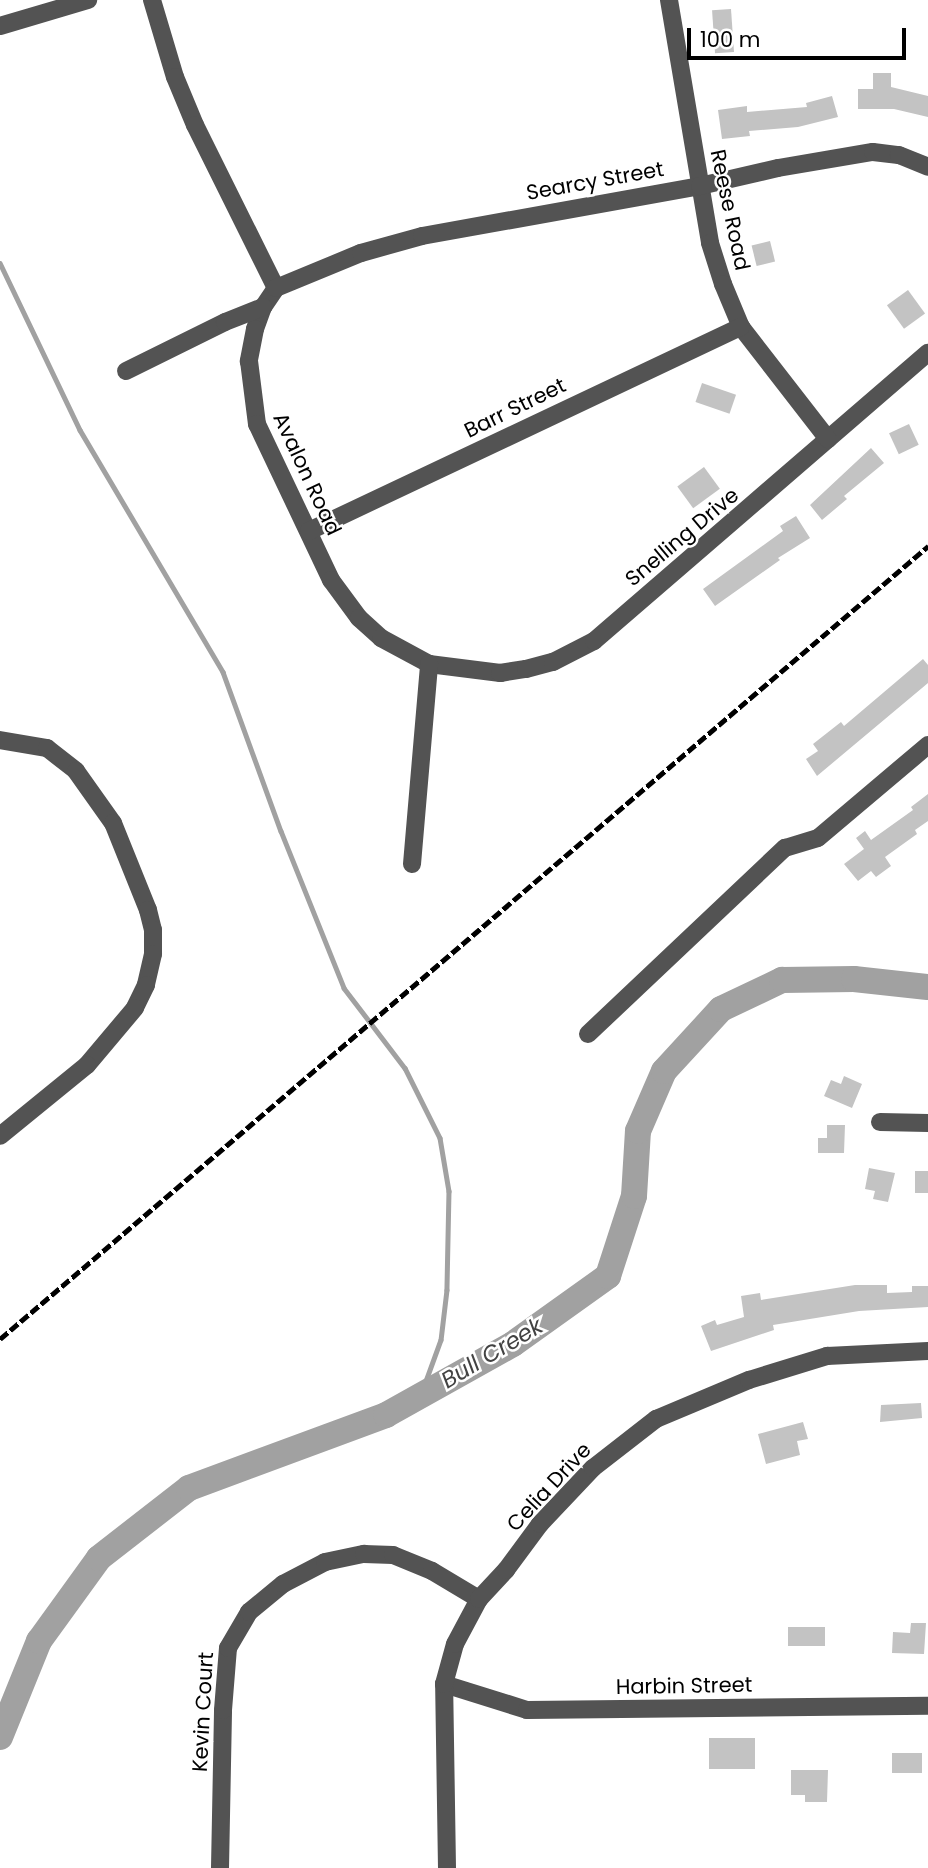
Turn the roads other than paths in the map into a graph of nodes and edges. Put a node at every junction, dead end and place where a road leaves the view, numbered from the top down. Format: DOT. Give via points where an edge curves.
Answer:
graph roads {
  1 [pos="88,0"];
  2 [pos="152,0"];
  3 [pos="668,0"];
  4 [pos="0,26"];
  5 [pos="928,167"];
  6 [pos="700,186"];
  7 [pos="276,288"];
  8 [pos="263,307"];
  9 [pos="741,327"];
  10 [pos="928,353"];
  11 [pos="126,371"];
  12 [pos="828,439"];
  13 [pos="309,531"];
  14 [pos="429,664"];
  15 [pos="0,740"];
  16 [pos="928,745"];
  17 [pos="412,864"];
  18 [pos="588,1034"];
  19 [pos="880,1122"];
  20 [pos="928,1122"];
  21 [pos="0,1136"];
  22 [pos="928,1351"];
  23 [pos="479,1599"];
  24 [pos="444,1684"];
  25 [pos="928,1706"];
  26 [pos="220,1868"];
  27 [pos="447,1868"];
  1 -- 4 [label="street"];
  2 -- 7 [label="street" via="195,125"];
  3 -- 6 [label="street, Reese Road"];
  5 -- 6 [label="street, Searcy Street" via="899,155 873,152"];
  6 -- 7 [label="street, Searcy Street" via="422,236 361,253"];
  6 -- 9 [label="street, Reese Road" via="710,243"];
  7 -- 8 [label="street, Avalon Road"];
  8 -- 11 [label="street"];
  8 -- 13 [label="street, Avalon Road" via="249,361 257,424"];
  9 -- 12 [label="street, Reese Road"];
  9 -- 13 [label="street, Barr Street"];
  10 -- 12 [label="street, Snelling Drive"];
  12 -- 14 [label="street, Snelling Drive" via="594,641 553,662 513,671 466,671"];
  13 -- 14 [label="street, Avalon Road" via="331,580 359,618 399,650"];
  14 -- 17 [label="street"];
  15 -- 21 [label="street" via="47,748 76,771 113,823 153,930 146,985 135,1008 87,1065"];
  16 -- 18 [label="street" via="818,838 785,848"];
  19 -- 20 [label="street"];
  22 -- 23 [label="street, Celia Drive" via="827,1356 749,1380 656,1419 593,1468"];
  23 -- 24 [label="street, Celia Drive" via="455,1644"];
  23 -- 26 [label="street, Kevin Court" via="432,1571 393,1555 364,1554 325,1562 283,1584 249,1612 228,1648"];
  24 -- 25 [label="street, Harbin Street" via="527,1710"];
  24 -- 27 [label="street, Celia Drive"];
}
